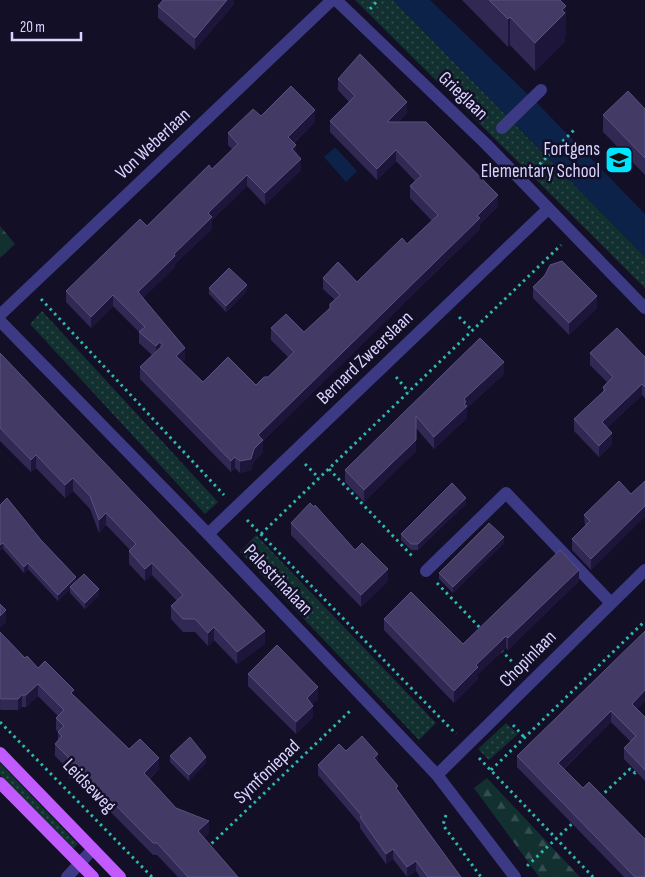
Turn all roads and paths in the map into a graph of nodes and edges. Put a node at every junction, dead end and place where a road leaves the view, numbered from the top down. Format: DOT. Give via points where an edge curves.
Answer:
graph roads {
  1 [pos="332,0"];
  2 [pos="336,0"];
  3 [pos="541,90"];
  4 [pos="502,128"];
  5 [pos="576,128"];
  6 [pos="542,163"];
  7 [pos="548,209"];
  8 [pos="572,234"];
  9 [pos="29,286"];
  10 [pos="645,308"];
  11 [pos="0,315"];
  12 [pos="0,321"];
  13 [pos="236,508"];
  14 [pos="208,534"];
  15 [pos="261,534"];
  16 [pos="645,570"];
  17 [pos="426,572"];
  18 [pos="611,603"];
  19 [pos="645,621"];
  20 [pos="364,698"];
  21 [pos="0,722"];
  22 [pos="467,746"];
  23 [pos="0,754"];
  24 [pos="645,764"];
  25 [pos="491,770"];
  26 [pos="437,775"];
  27 [pos="0,783"];
  28 [pos="452,795"];
  29 [pos="597,801"];
  30 [pos="576,820"];
  31 [pos="556,839"];
  32 [pos="93,849"];
  33 [pos="203,853"];
  34 [pos="80,863"];
  35 [pos="519,874"];
  36 [pos="67,877"];
  37 [pos="93,877"];
  38 [pos="120,877"];
  39 [pos="152,877"];
  40 [pos="481,877"];
  41 [pos="593,877"];
  1 -- 9 [label="street, Von Weberlaan"];
  2 -- 7 [label="street, Grieglaan" via="486,144"];
  3 -- 4 [label="street"];
  5 -- 6 [label="path"];
  7 -- 8 [label="street, Grieglaan"];
  7 -- 13 [label="street, Bernard Zweerslaan"];
  8 -- 10 [label="street, Grieglaan"];
  8 -- 15 [label="path"];
  9 -- 11 [label="street, Von Weberlaan"];
  9 -- 13 [label="path"];
  12 -- 14 [label="street, Palestrinalaan"];
  13 -- 14 [label="street, Bernard Zweerslaan"];
  13 -- 15 [label="path"];
  14 -- 20 [label="street, Palestrinalaan"];
  15 -- 22 [label="path"];
  16 -- 18 [label="street, Chopinlaan"];
  17 -- 18 [label="street" via="506,493"];
  18 -- 22 [label="street, Chopinlaan"];
  19 -- 25 [label="path"];
  20 -- 26 [label="street, Palestrinalaan"];
  20 -- 33 [label="path, Symfoniepad"];
  21 -- 39 [label="path, Leidseweg"];
  22 -- 25 [label="path"];
  22 -- 26 [label="street, Chopinlaan"];
  23 -- 32 [label="main road"];
  24 -- 29 [label="path" via="635,773 630,769"];
  25 -- 31 [label="path"];
  26 -- 28 [label="street, Palestrinalaan"];
  27 -- 34 [label="main road"];
  28 -- 35 [label="street, Palestrinalaan"];
  28 -- 40 [label="path" via="443,825"];
  30 -- 31 [label="path"];
  31 -- 35 [label="path"];
  31 -- 41 [label="path"];
  32 -- 34 [label="street"];
  32 -- 38 [label="main road"];
  34 -- 36 [label="street"];
  34 -- 37 [label="main road"];
}
